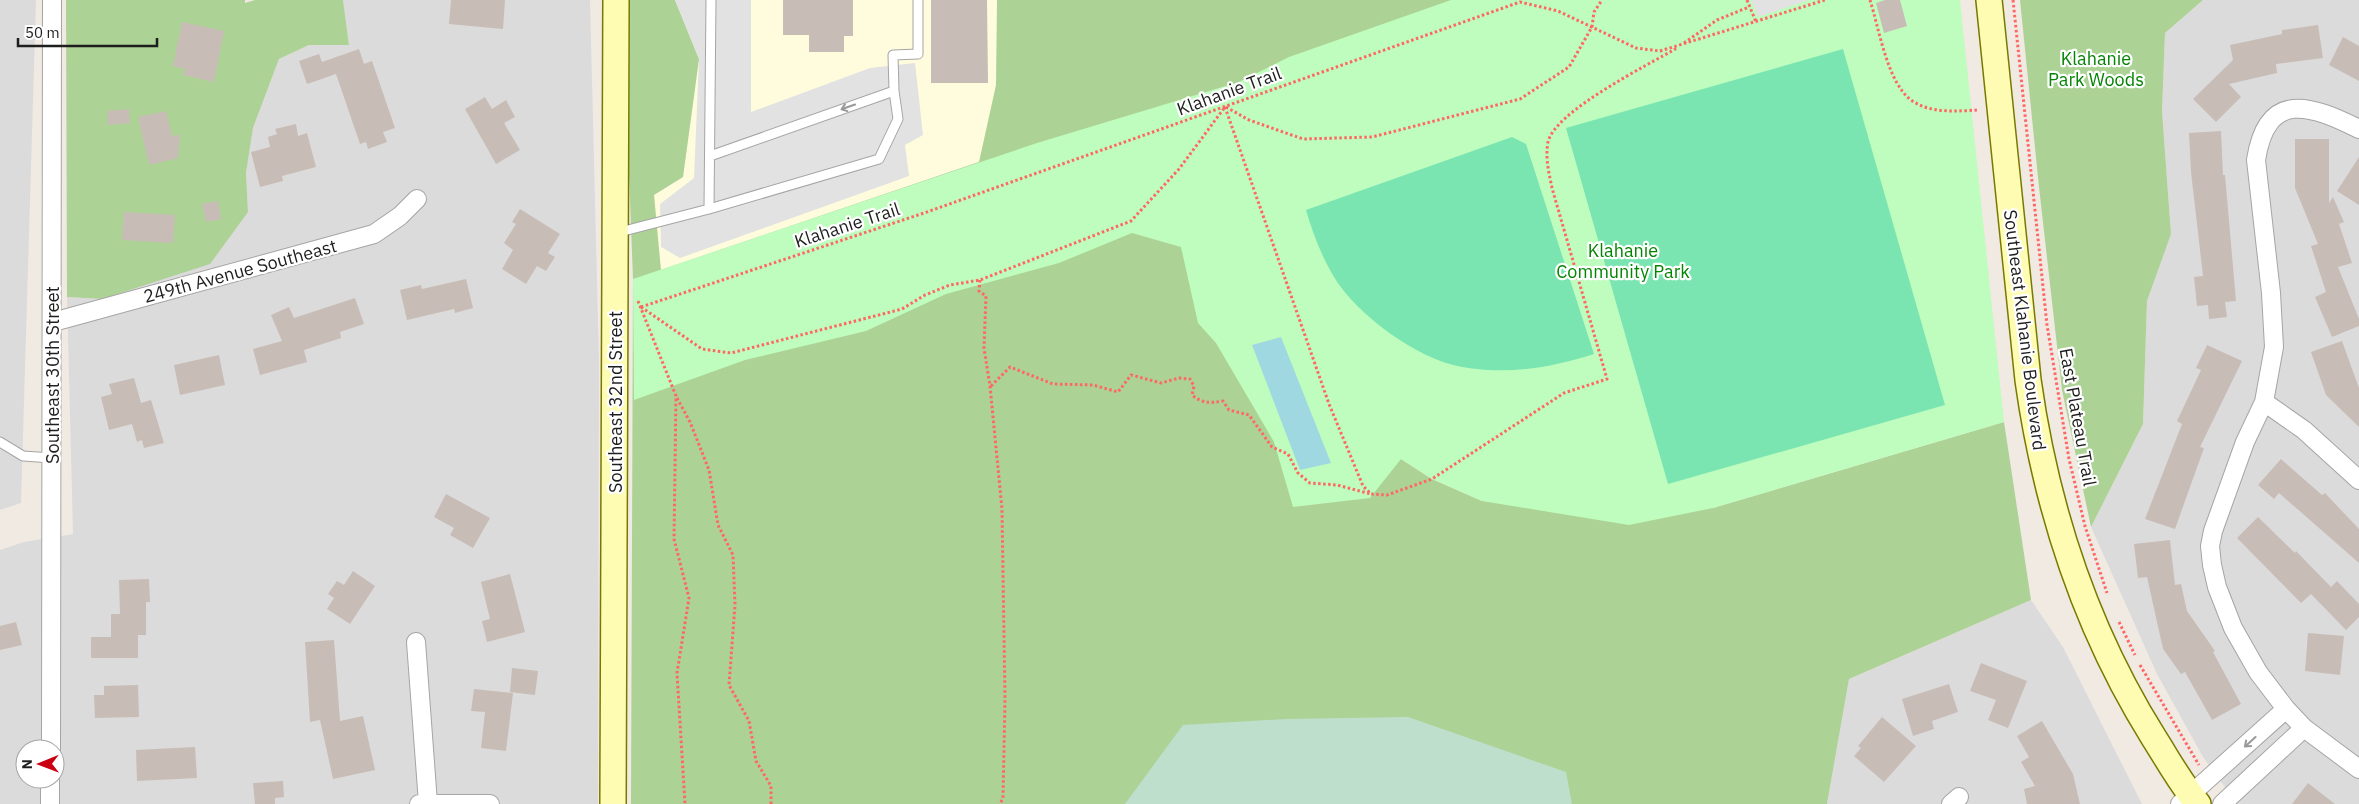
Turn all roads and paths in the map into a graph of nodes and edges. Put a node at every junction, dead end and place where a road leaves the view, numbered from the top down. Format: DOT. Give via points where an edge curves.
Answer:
graph roads {
  1 [pos="52,0"];
  2 [pos="616,0"];
  3 [pos="711,0"];
  4 [pos="918,0"];
  5 [pos="1602,0"];
  6 [pos="1747,0"];
  7 [pos="1825,0"];
  8 [pos="1870,0"];
  9 [pos="1989,0"];
  10 [pos="2013,0"];
  11 [pos="1750,7"];
  12 [pos="1756,22"];
  13 [pos="1592,27"];
  14 [pos="1681,45"];
  15 [pos="894,91"];
  16 [pos="1225,107"];
  17 [pos="1999,109"];
  18 [pos="2359,129"];
  19 [pos="710,156"];
  20 [pos="417,199"];
  21 [pos="709,209"];
  22 [pos="616,233"];
  23 [pos="980,280"];
  24 [pos="641,307"];
  25 [pos="53,322"];
  26 [pos="990,386"];
  27 [pos="676,396"];
  28 [pos="2264,402"];
  29 [pos="0,442"];
  30 [pos="52,458"];
  31 [pos="2359,480"];
  32 [pos="1371,494"];
  33 [pos="2110,602"];
  34 [pos="2118,619"];
  35 [pos="416,642"];
  36 [pos="2286,709"];
  37 [pos="2304,728"];
  38 [pos="51,739"];
  39 [pos="2359,770"];
  40 [pos="50,789"];
  41 [pos="2194,796"];
  42 [pos="424,803"];
  43 [pos="50,804"];
  44 [pos="490,804"];
  45 [pos="613,804"];
  46 [pos="685,804"];
  47 [pos="771,804"];
  48 [pos="1000,804"];
  49 [pos="2222,804"];
  1 -- 25 [label="street, Southeast 30th Street"];
  2 -- 22 [label="street, Southeast 32nd Street"];
  3 -- 19 [label="lane"];
  4 -- 15 [label="lane" via="918,54 893,55"];
  5 -- 13 [label="path" via="1594,12"];
  6 -- 11 [label="path"];
  7 -- 12 [label="path, Klahanie Trail"];
  8 -- 17 [label="path" via="1892,71 1900,88 1912,100 1952,111"];
  9 -- 17 [label="street, Southeast Klahanie Boulevard"];
  10 -- 33 [label="path, East Plateau Trail" via="2048,325 2069,459 2085,526"];
  11 -- 12 [label="path"];
  11 -- 14 [label="path" via="1716,20"];
  12 -- 14 [label="path, Klahanie Trail"];
  13 -- 14 [label="path, Klahanie Trail" via="1636,48 1660,51"];
  13 -- 16 [label="path, Klahanie Trail" via="1558,11 1520,2"];
  13 -- 16 [label="path" via="1569,67 1520,99 1372,136 1303,139 1249,120"];
  14 -- 32 [label="path" via="1580,106 1560,123 1548,140 1547,165 1552,188 1608,379 1564,393 1432,479 1387,495"];
  15 -- 19 [label="lane, one-way"];
  15 -- 21 [label="lane" via="898,119 879,159"];
  16 -- 23 [label="path" via="1179,169 1131,221"];
  16 -- 24 [label="path, Klahanie Trail" via="924,214"];
  16 -- 32 [label="path" via="1329,404 1363,486"];
  17 -- 41 [label="street, Southeast Klahanie Boulevard" via="2036,438 2066,555 2116,673"];
  18 -- 28 [label="street" via="2329,114 2308,108 2289,109 2275,117 2259,143 2256,160 2274,347"];
  19 -- 21 [label="lane"];
  20 -- 25 [label="street, 249th Avenue Southeast" via="374,234"];
  21 -- 22 [label="lane"];
  22 -- 45 [label="street, Southeast 32nd Street"];
  23 -- 24 [label="path" via="950,285 902,309 731,353 702,349"];
  23 -- 26 [label="path" via="979,291 986,296 984,348"];
  24 -- 27 [label="path"];
  25 -- 30 [label="street, Southeast 30th Street"];
  26 -- 32 [label="path" via="1010,367 1052,384 1093,385 1118,392 1131,375 1161,383 1190,379 1194,386 1192,395 1199,401 1207,404 1224,401 1229,410 1249,415 1272,448 1288,454 1298,473 1310,484 1336,485"];
  26 -- 48 [label="path" via="1002,509 1005,699 1003,798"];
  27 -- 46 [label="path" via="674,539 689,598 678,673"];
  27 -- 47 [label="path" via="709,470 718,525 733,555 735,605 729,685 749,721 756,761 771,786"];
  28 -- 31 [label="street" via="2304,430"];
  28 -- 36 [label="street" via="2224,497 2210,546 2217,587 2233,628 2258,672"];
  29 -- 30 [label="lane" via="23,456"];
  30 -- 38 [label="street, Southeast 30th Street"];
  34 -- 41 [label="path"];
  35 -- 42 [label="street"];
  36 -- 37 [label="street"];
  36 -- 41 [label="street, one-way"];
  37 -- 39 [label="street"];
  37 -- 49 [label="street"];
  40 -- 43 [label="street"];
  42 -- 44 [label="street"];
}
